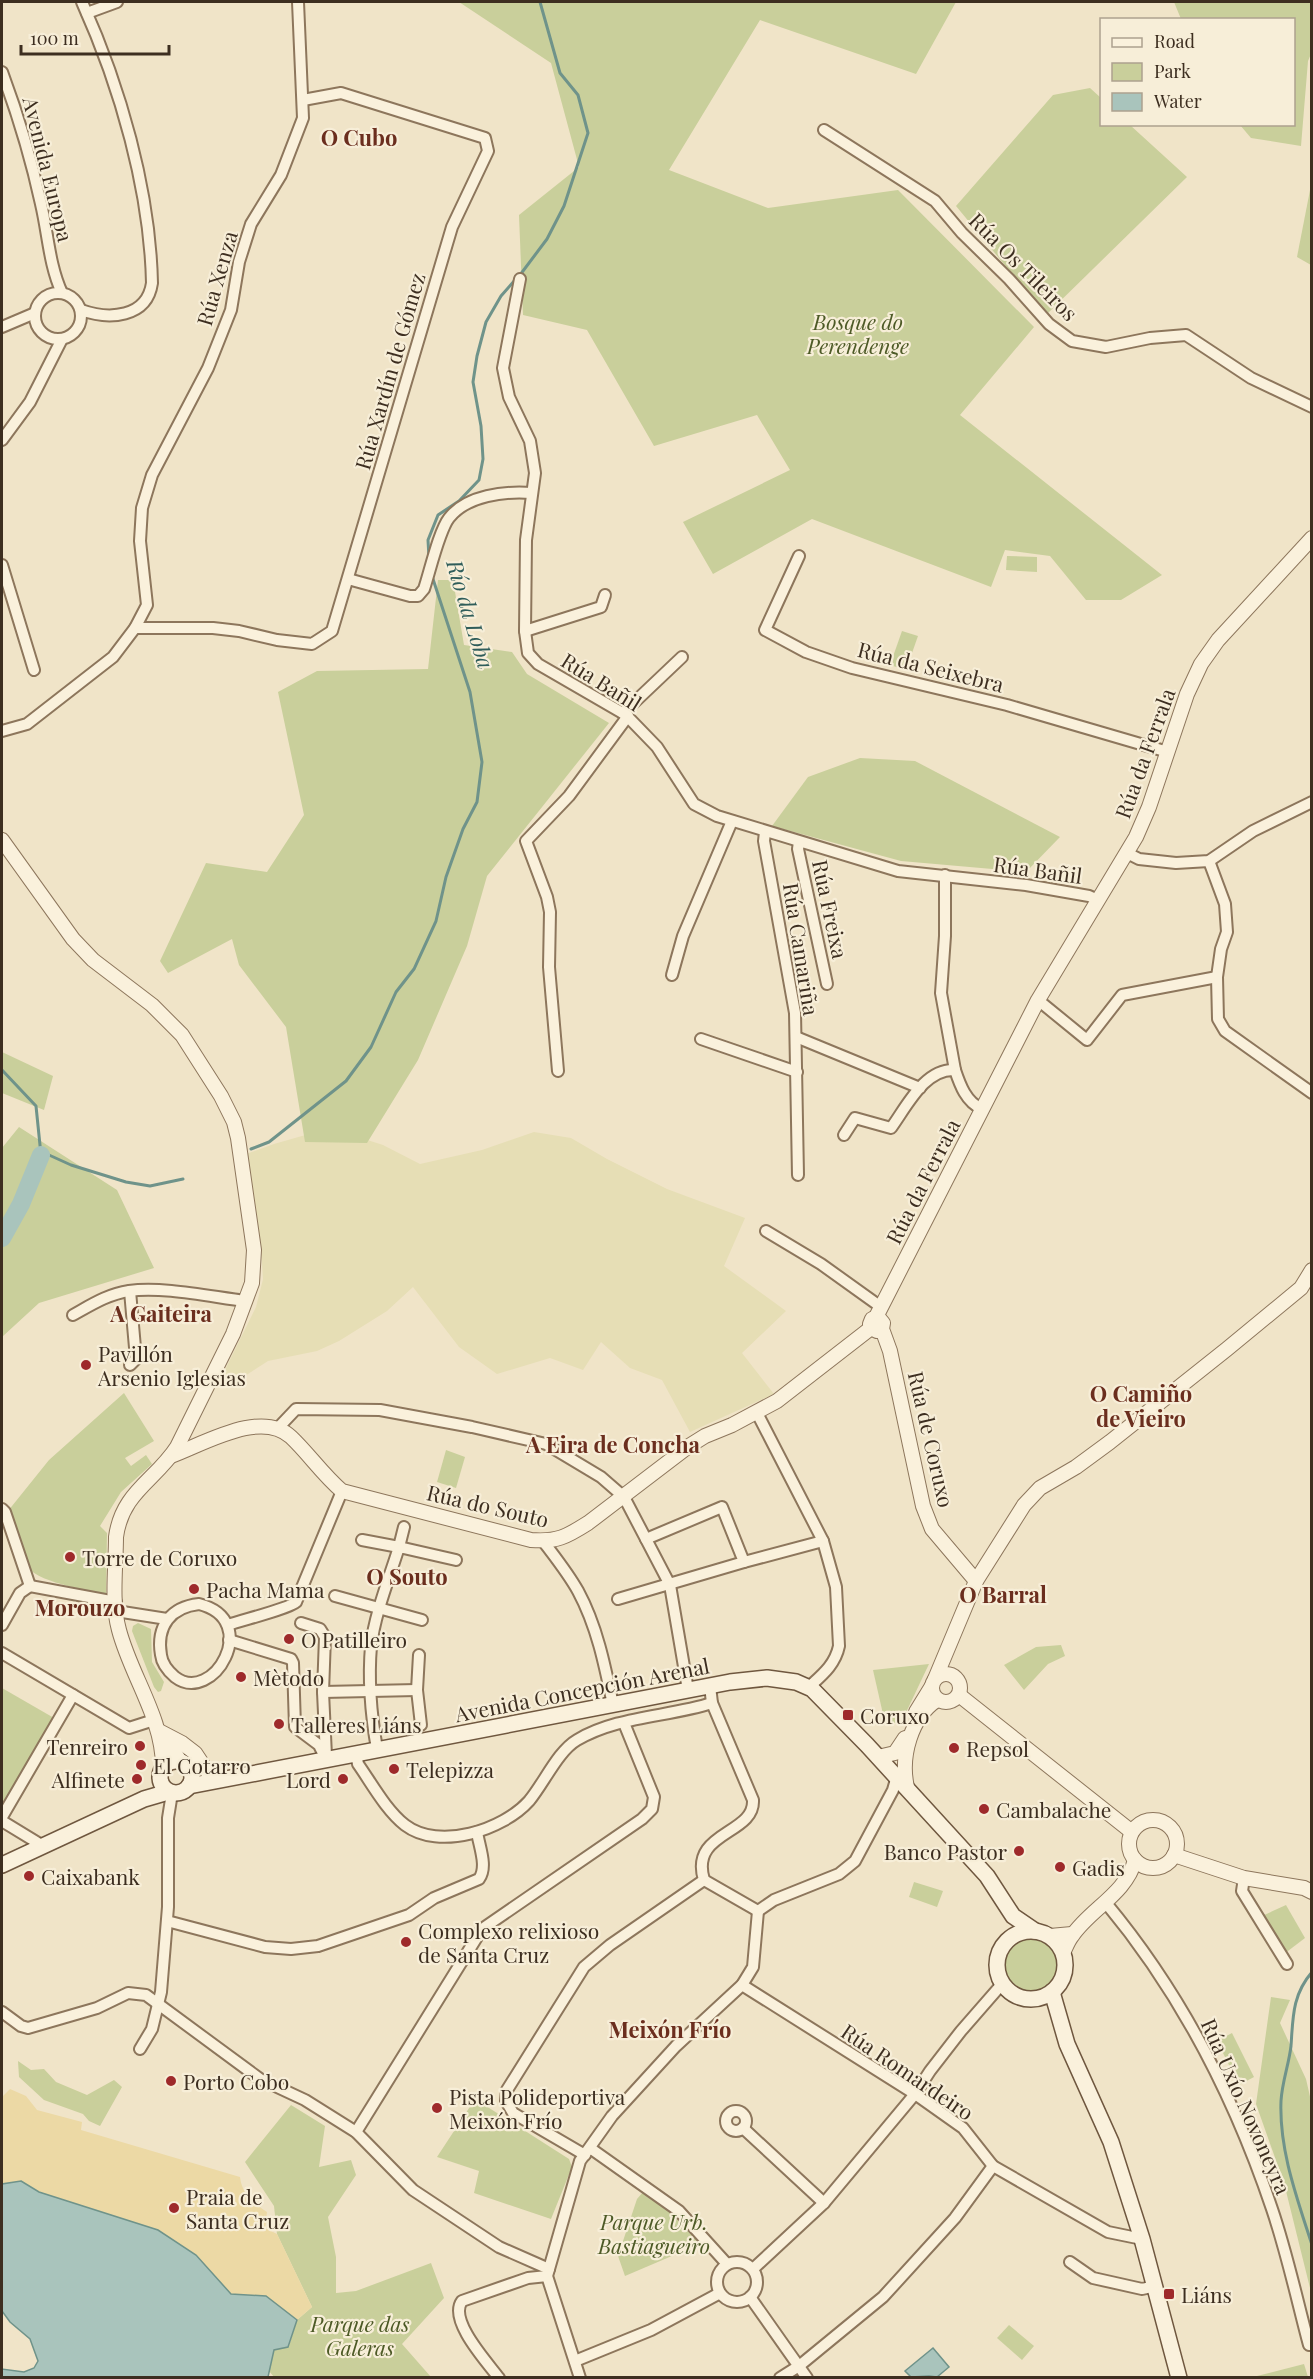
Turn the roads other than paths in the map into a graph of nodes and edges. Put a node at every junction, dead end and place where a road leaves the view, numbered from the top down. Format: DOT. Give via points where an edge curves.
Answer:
graph roads {
  1 [pos="82,2"];
  2 [pos="117,2"];
  3 [pos="298,2"];
  4 [pos="87,13"];
  5 [pos="2,72"];
  6 [pos="303,100"];
  7 [pos="824,130"];
  8 [pos="54,277"];
  9 [pos="520,279"];
  10 [pos="62,293"];
  11 [pos="50,294"];
  12 [pos="35,314"];
  13 [pos="81,315"];
  14 [pos="17,322"];
  15 [pos="37,326"];
  16 [pos="2,327"];
  17 [pos="48,337"];
  18 [pos="62,339"];
  19 [pos="52,355"];
  20 [pos="1311,407"];
  21 [pos="2,440"];
  22 [pos="532,494"];
  23 [pos="1311,538"];
  24 [pos="799,556"];
  25 [pos="2,565"];
  26 [pos="348,579"];
  27 [pos="605,595"];
  28 [pos="135,628"];
  29 [pos="525,631"];
  30 [pos="682,657"];
  31 [pos="34,670"];
  32 [pos="625,715"];
  33 [pos="2,731"];
  34 [pos="1168,753"];
  35 [pos="1311,802"];
  36 [pos="732,821"];
  37 [pos="765,831"];
  38 [pos="2,840"];
  39 [pos="799,842"];
  40 [pos="1127,853"];
  41 [pos="1209,861"];
  42 [pos="945,875"];
  43 [pos="1098,900"];
  44 [pos="672,975"];
  45 [pos="1217,977"];
  46 [pos="827,984"];
  47 [pos="1038,1000"];
  48 [pos="796,1037"];
  49 [pos="701,1039"];
  50 [pos="955,1070"];
  51 [pos="558,1071"];
  52 [pos="797,1072"];
  53 [pos="920,1088"];
  54 [pos="1311,1093"];
  55 [pos="982,1109"];
  56 [pos="844,1135"];
  57 [pos="798,1175"];
  58 [pos="766,1231"];
  59 [pos="1311,1270"];
  60 [pos="130,1291"];
  61 [pos="246,1301"];
  62 [pos="73,1315"];
  63 [pos="877,1320"];
  64 [pos="130,1365"];
  65 [pos="757,1413"];
  66 [pos="278,1428"];
  67 [pos="171,1456"];
  68 [pos="342,1491"];
  69 [pos="624,1497"];
  70 [pos="2,1509"];
  71 [pos="404,1527"];
  72 [pos="646,1539"];
  73 [pos="362,1540"];
  74 [pos="543,1541"];
  75 [pos="823,1541"];
  76 [pos="399,1547"];
  77 [pos="456,1560"];
  78 [pos="744,1562"];
  79 [pos="976,1581"];
  80 [pos="670,1585"];
  81 [pos="30,1586"];
  82 [pos="335,1596"];
  83 [pos="618,1599"];
  84 [pos="116,1606"];
  85 [pos="381,1608"];
  86 [pos="167,1619"];
  87 [pos="422,1620"];
  88 [pos="301,1623"];
  89 [pos="2,1625"];
  90 [pos="228,1625"];
  91 [pos="229,1640"];
  92 [pos="2,1653"];
  93 [pos="419,1655"];
  94 [pos="945,1655"];
  95 [pos="950,1674"];
  96 [pos="934,1682"];
  97 [pos="710,1686"];
  98 [pos="809,1687"];
  99 [pos="417,1690"];
  100 [pos="688,1690"];
  101 [pos="370,1691"];
  102 [pos="323,1692"];
  103 [pos="73,1695"];
  104 [pos="959,1695"];
  105 [pos="938,1700"];
  106 [pos="712,1703"];
  107 [pos="613,1705"];
  108 [pos="624,1723"];
  109 [pos="421,1725"];
  110 [pos="158,1728"];
  111 [pos="377,1749"];
  112 [pos="356,1754"];
  113 [pos="878,1757"];
  114 [pos="326,1759"];
  115 [pos="184,1764"];
  116 [pos="209,1774"];
  117 [pos="225,1779"];
  118 [pos="902,1781"];
  119 [pos="166,1783"];
  120 [pos="189,1786"];
  121 [pos="147,1798"];
  122 [pos="169,1810"];
  123 [pos="2,1819"];
  124 [pos="477,1832"];
  125 [pos="1132,1832"];
  126 [pos="43,1846"];
  127 [pos="1174,1855"];
  128 [pos="2,1865"];
  129 [pos="1137,1866"];
  130 [pos="987,1875"];
  131 [pos="1244,1878"];
  132 [pos="704,1880"];
  133 [pos="1311,1892"];
  134 [pos="1106,1903"];
  135 [pos="758,1911"];
  136 [pos="167,1921"];
  137 [pos="1035,1931"];
  138 [pos="1072,1934"];
  139 [pos="1050,1936"];
  140 [pos="1009,1939"];
  141 [pos="1063,1953"];
  142 [pos="1287,1964"];
  143 [pos="1002,1984"];
  144 [pos="742,1986"];
  145 [pos="1052,1992"];
  146 [pos="1023,1998"];
  147 [pos="159,2005"];
  148 [pos="2,2012"];
  149 [pos="1067,2044"];
  150 [pos="140,2049"];
  151 [pos="915,2094"];
  152 [pos="743,2128"];
  153 [pos="356,2132"];
  154 [pos="587,2152"];
  155 [pos="993,2166"];
  156 [pos="824,2204"];
  157 [pos="1142,2239"];
  158 [pos="1070,2262"];
  159 [pos="727,2264"];
  160 [pos="753,2269"];
  161 [pos="548,2272"];
  162 [pos="1156,2286"];
  163 [pos="720,2293"];
  164 [pos="750,2296"];
  165 [pos="1309,2345"];
  166 [pos="574,2361"];
  167 [pos="799,2366"];
  168 [pos="500,2378"];
  169 [pos="580,2378"];
  170 [pos="780,2378"];
  171 [pos="807,2378"];
  172 [pos="1179,2378"];
  1 -- 4 [label="street"];
  2 -- 4 [label="street"];
  3 -- 6 [label="street, Rúa Xenza"];
  4 -- 13 [label="street" via="123,117 152,261 151,291 143,305 121,314"];
  5 -- 8 [label="street, Avenida Europa" via="28,149"];
  6 -- 26 [label="street, Rúa Xardín de Gómez" via="341,93 486,138 488,151 452,227"];
  6 -- 28 [label="street, Rúa Xenza" via="303,118 285,166 251,224 239,262 231,310 208,368 152,475 142,508 140,541 147,605"];
  7 -- 20 [label="street, Rúa Os Tileiros" via="935,201 1048,324 1072,341 1106,347 1186,335 1251,378"];
  8 -- 10 [label="street, Avenida Europa"];
  8 -- 11 [label="street, Avenida Europa"];
  9 -- 22 [label="street, Rúa Bañil" via="503,368 509,397 530,441 535,473"];
  10 -- 11 [label="street"];
  10 -- 13 [label="street" via="72,297"];
  11 -- 12 [label="street" via="40,302"];
  12 -- 14 [label="street"];
  12 -- 15 [label="street"];
  13 -- 18 [label="street" via="72,335"];
  14 -- 15 [label="street"];
  14 -- 16 [label="street"];
  15 -- 17 [label="street"];
  17 -- 18 [label="street"];
  17 -- 19 [label="street"];
  18 -- 19 [label="street"];
  19 -- 21 [label="street" via="30,402"];
  22 -- 26 [label="street" via="489,495 467,504 449,518 418,596"];
  22 -- 29 [label="street, Rúa Bañil" via="526,540"];
  23 -- 34 [label="street, Rúa da Ferrala" via="1201,663"];
  24 -- 34 [label="street, Rúa da Seixebra" via="765,630 806,652 852,668 1007,705"];
  25 -- 31 [label="street"];
  26 -- 28 [label="street, Rúa Xardín de Gómez" via="332,631 312,644 213,628"];
  27 -- 29 [label="street" via="601,607"];
  28 -- 33 [label="street, Rúa Xenza" via="113,657 27,724"];
  29 -- 32 [label="street, Rúa Bañil" via="528,653 538,664"];
  30 -- 32 [label="street"];
  32 -- 36 [label="street, Rúa Bañil" via="657,747 694,804"];
  32 -- 51 [label="street" via="569,796 526,841 548,897 549,967"];
  34 -- 40 [label="street, Rúa da Ferrala"];
  35 -- 41 [label="street" via="1253,831"];
  36 -- 37 [label="street, Rúa Bañil"];
  36 -- 44 [label="street"];
  37 -- 39 [label="street, Rúa Bañil"];
  37 -- 48 [label="street, Rúa Camariña"];
  38 -- 61 [label="street" via="73,939 182,1035 221,1096 238,1138 254,1250 252,1283"];
  39 -- 42 [label="street, Rúa Bañil" via="898,871"];
  39 -- 46 [label="street, Rúa Freixa"];
  40 -- 41 [label="street" via="1139,859 1176,863"];
  40 -- 43 [label="street, Rúa da Ferrala"];
  41 -- 45 [label="street" via="1225,904 1227,933"];
  42 -- 43 [label="street, Rúa Bañil"];
  42 -- 50 [label="street" via="941,993"];
  43 -- 47 [label="street, Rúa da Ferrala"];
  45 -- 47 [label="street" via="1122,995 1087,1040"];
  45 -- 54 [label="street" via="1218,1018 1225,1031"];
  47 -- 55 [label="street, Rúa da Ferrala"];
  48 -- 52 [label="street, Rúa Camariña"];
  48 -- 53 [label="street"];
  49 -- 52 [label="street"];
  50 -- 53 [label="street" via="944,1069"];
  50 -- 55 [label="street" via="968,1099"];
  52 -- 57 [label="street, Rúa Camariña"];
  53 -- 56 [label="street" via="891,1128 855,1118"];
  55 -- 63 [label="street, Rúa da Ferrala"];
  58 -- 63 [label="street" via="821,1264"];
  59 -- 79 [label="street" via="1301,1288 1227,1350 1110,1442 1040,1488 1024,1505"];
  60 -- 61 [label="street" via="155,1290"];
  60 -- 62 [label="street" via="97,1301"];
  60 -- 64 [label="street" via="136,1359"];
  61 -- 67 [label="street"];
  63 -- 65 [label="street, Rúa do Souto"];
  63 -- 79 [label="street, Rúa de Coruxo" via="890,1351 923,1506 932,1529"];
  65 -- 69 [label="street, Rúa do Souto" via="697,1441"];
  65 -- 75 [label="street"];
  66 -- 67 [label="street" via="251,1426"];
  66 -- 68 [label="street, Rúa do Souto"];
  66 -- 69 [label="street" via="296,1409 380,1410 472,1427 546,1444 601,1477"];
  67 -- 84 [label="street" via="140,1486 123,1511 116,1537"];
  68 -- 74 [label="street, Rúa do Souto"];
  68 -- 90 [label="street" via="296,1602 291,1607"];
  69 -- 72 [label="street"];
  69 -- 74 [label="street, Rúa do Souto" via="568,1537"];
  70 -- 81 [label="street"];
  71 -- 76 [label="street"];
  72 -- 78 [label="street" via="722,1507"];
  72 -- 80 [label="street"];
  73 -- 76 [label="street"];
  74 -- 107 [label="street" via="591,1617"];
  75 -- 78 [label="street"];
  75 -- 98 [label="street" via="836,1587 839,1646 829,1668"];
  76 -- 77 [label="street"];
  76 -- 85 [label="street"];
  78 -- 80 [label="street"];
  79 -- 94 [label="street"];
  80 -- 83 [label="street"];
  80 -- 100 [label="street"];
  81 -- 84 [label="street"];
  81 -- 89 [label="street" via="20,1593"];
  82 -- 85 [label="street"];
  84 -- 86 [label="street"];
  84 -- 110 [label="street" via="119,1630"];
  85 -- 87 [label="street"];
  85 -- 101 [label="street" via="371,1645"];
  86 -- 90 [label="street" via="186,1605 198,1604 220,1613"];
  86 -- 91 [label="street" via="160,1639 162,1662 180,1680 195,1682 209,1678 222,1666"];
  88 -- 102 [label="street" via="324,1633"];
  90 -- 91 [label="street"];
  91 -- 114 [label="street" via="291,1659 295,1727 319,1745"];
  92 -- 103 [label="street"];
  93 -- 99 [label="street"];
  94 -- 95 [label="street"];
  94 -- 96 [label="street"];
  95 -- 96 [label="street" via="941,1675"];
  95 -- 104 [label="street" via="958,1680"];
  96 -- 105 [label="street" via="932,1692"];
  96 -- 113 [label="street" via="897,1751"];
  97 -- 98 [label="main road, Avenida Concepción Arenal" via="767,1678"];
  97 -- 100 [label="main road, Avenida Concepción Arenal"];
  97 -- 106 [label="street"];
  98 -- 113 [label="main road"];
  99 -- 101 [label="street"];
  99 -- 109 [label="street"];
  100 -- 107 [label="main road, Avenida Concepción Arenal"];
  101 -- 102 [label="street"];
  101 -- 111 [label="street"];
  102 -- 114 [label="street"];
  103 -- 110 [label="street" via="129,1728"];
  103 -- 123 [label="street"];
  104 -- 105 [label="street" via="952,1702"];
  104 -- 125 [label="street"];
  105 -- 118 [label="street" via="922,1713 906,1750"];
  106 -- 108 [label="street"];
  106 -- 132 [label="street" via="753,1800 753,1809 710,1844 701,1872"];
  107 -- 111 [label="main road, Avenida Concepción Arenal"];
  108 -- 124 [label="street" via="575,1741 514,1816"];
  108 -- 153 [label="street" via="654,1797 652,1809 482,1929"];
  110 -- 115 [label="street"];
  110 -- 116 [label="street" via="195,1753"];
  110 -- 119 [label="street"];
  111 -- 112 [label="main road, Avenida Concepción Arenal"];
  112 -- 114 [label="main road, Avenida Concepción Arenal"];
  112 -- 124 [label="street" via="358,1764 404,1824 438,1837"];
  113 -- 118 [label="main road"];
  114 -- 117 [label="main road, Avenida Concepción Arenal"];
  115 -- 116 [label="main road, Avenida Concepción Arenal"];
  115 -- 119 [label="main road, Avenida Concepción Arenal" via="171,1761"];
  115 -- 120 [label="main road" via="192,1776"];
  116 -- 117 [label="main road, Avenida Concepción Arenal"];
  117 -- 120 [label="main road, Avenida Concepción Arenal"];
  118 -- 130 [label="main road"];
  118 -- 135 [label="street" via="893,1790 855,1861 839,1874 774,1900"];
  119 -- 120 [label="main road, Avenida Concepción Arenal" via="182,1792"];
  119 -- 121 [label="main road, Avenida Concepción Arenal"];
  119 -- 122 [label="street"];
  121 -- 122 [label="street"];
  121 -- 126 [label="main road, Avenida Concepción Arenal"];
  122 -- 136 [label="street"];
  123 -- 126 [label="street"];
  124 -- 136 [label="street" via="483,1865 479,1879 434,1898 409,1915 318,1946 265,1947"];
  125 -- 127 [label="street" via="1150,1820 1165,1822 1177,1841"];
  125 -- 129 [label="street" via="1129,1846"];
  126 -- 128 [label="main road, Avenida Concepción Arenal"];
  127 -- 129 [label="street" via="1162,1866"];
  127 -- 131 [label="street"];
  129 -- 134 [label="street"];
  130 -- 137 [label="main road" via="1013,1916"];
  130 -- 140 [label="main road"];
  131 -- 133 [label="street"];
  131 -- 142 [label="street" via="1242,1891"];
  132 -- 135 [label="street"];
  132 -- 154 [label="street" via="584,1967 507,2090 506,2101 513,2113"];
  134 -- 138 [label="street"];
  134 -- 165 [label="street, Rúa Uxío Novoneyra" via="1147,1957 1200,2040 1273,2210"];
  135 -- 144 [label="street" via="753,1967"];
  136 -- 147 [label="street"];
  137 -- 139 [label="main road"];
  137 -- 140 [label="main road"];
  138 -- 139 [label="street"];
  138 -- 141 [label="street"];
  139 -- 141 [label="main road"];
  140 -- 143 [label="main road" via="998,1957"];
  141 -- 145 [label="main road" via="1064,1974"];
  143 -- 146 [label="main road"];
  143 -- 151 [label="street" via="961,2031"];
  144 -- 151 [label="street, Rúa Romardeiro"];
  144 -- 154 [label="street" via="676,2046 612,2116"];
  145 -- 146 [label="main road" via="1038,1998"];
  145 -- 149 [label="main road"];
  146 -- 149 [label="main road" via="1047,2014"];
  147 -- 148 [label="street" via="146,1995 128,1992 97,2008 28,2028"];
  147 -- 150 [label="street" via="152,2029"];
  147 -- 153 [label="street" via="260,2079 305,2100"];
  149 -- 157 [label="main road" via="1111,2142"];
  151 -- 155 [label="street, Rúa Romardeiro" via="963,2128"];
  151 -- 156 [label="street"];
  152 -- 156 [label="street"];
  153 -- 161 [label="street" via="413,2190 499,2247"];
  154 -- 159 [label="street" via="679,2211"];
  154 -- 161 [label="street" via="580,2161"];
  155 -- 157 [label="street, Rúa Romardeiro" via="1108,2232"];
  155 -- 167 [label="street" via="955,2218 884,2297"];
  156 -- 160 [label="street"];
  157 -- 162 [label="main road"];
  158 -- 162 [label="street" via="1094,2278 1142,2289"];
  159 -- 160 [label="street" via="739,2262"];
  159 -- 163 [label="street" via="718,2277"];
  160 -- 164 [label="street" via="757,2284"];
  161 -- 166 [label="street"];
  161 -- 168 [label="street" via="462,2301 457,2307 472,2343"];
  162 -- 172 [label="main road"];
  163 -- 164 [label="street" via="738,2302"];
  163 -- 166 [label="street" via="651,2330"];
  164 -- 167 [label="street"];
  166 -- 169 [label="street"];
  167 -- 170 [label="street"];
  167 -- 171 [label="street"];
}
